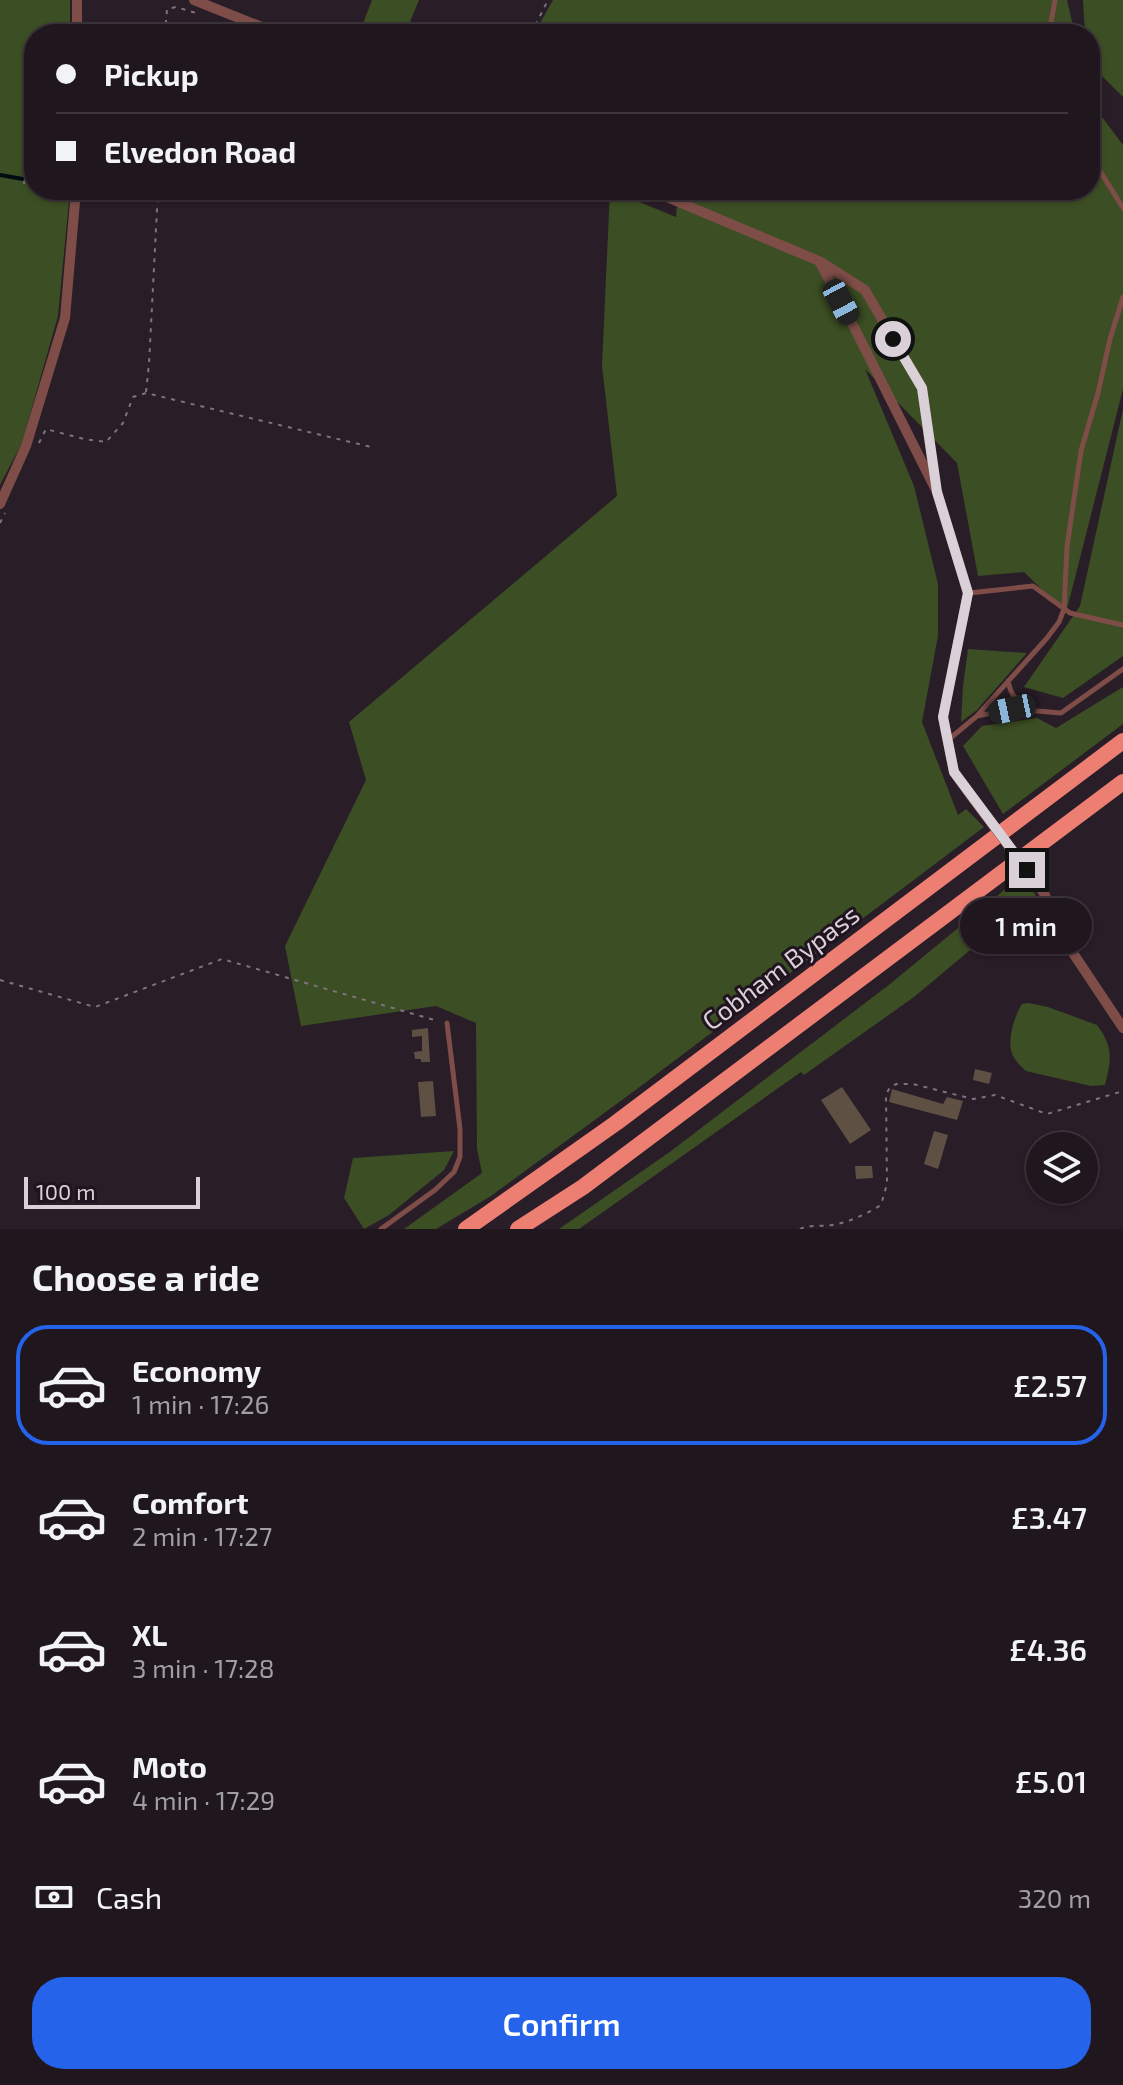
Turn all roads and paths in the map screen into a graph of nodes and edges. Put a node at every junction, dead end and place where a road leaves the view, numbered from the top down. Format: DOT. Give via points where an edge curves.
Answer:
graph roads {
  1 [pos="77,0"];
  2 [pos="194,0"];
  3 [pos="548,0"];
  4 [pos="1055,0"];
  5 [pos="199,15"];
  6 [pos="77,24"];
  7 [pos="166,24"];
  8 [pos="254,24"];
  9 [pos="536,24"];
  10 [pos="1051,24"];
  11 [pos="1100,171"];
  12 [pos="75,200"];
  13 [pos="157,200"];
  14 [pos="674,200"];
  15 [pos="1123,208"];
  16 [pos="819,261"];
  17 [pos="1123,297"];
  18 [pos="146,393"];
  19 [pos="39,443"];
  20 [pos="371,447"];
  21 [pos="937,492"];
  22 [pos="3,507"];
  23 [pos="0,523"];
  24 [pos="968,593"];
  25 [pos="1064,609"];
  26 [pos="1123,625"];
  27 [pos="1123,669"];
  28 [pos="1008,681"];
  29 [pos="1035,711"];
  30 [pos="977,716"];
  31 [pos="948,741"];
  32 [pos="1123,741"];
  33 [pos="1123,782"];
  34 [pos="0,980"];
  35 [pos="447,1023"];
  36 [pos="1123,1028"];
  37 [pos="1123,1091"];
  38 [pos="381,1229"];
  39 [pos="466,1229"];
  40 [pos="518,1229"];
  41 [pos="800,1229"];
  1 -- 6 [label="street"];
  2 -- 8 [label="street"];
  3 -- 9 [label="path"];
  4 -- 10 [label="lane"];
  5 -- 7 [label="path" via="167,9"];
  11 -- 15 [label="lane"];
  12 -- 22 [label="street" via="65,318"];
  13 -- 18 [label="path"];
  14 -- 16 [label="street"];
  16 -- 21 [label="street"];
  16 -- 21 [label="street" via="865,290 922,388"];
  17 -- 25 [label="lane" via="1081,451"];
  18 -- 19 [label="path" via="133,397 123,423 106,442 46,429"];
  18 -- 20 [label="path"];
  21 -- 24 [label="street"];
  22 -- 23 [label="path"];
  24 -- 25 [label="lane" via="1033,586"];
  24 -- 31 [label="street" via="943,717"];
  25 -- 26 [label="lane"];
  25 -- 28 [label="lane" via="1047,638"];
  27 -- 29 [label="lane" via="1061,713"];
  28 -- 29 [label="lane" via="1017,702"];
  28 -- 30 [label="lane"];
  29 -- 30 [label="lane"];
  30 -- 31 [label="lane"];
  31 -- 36 [label="street, bridge" via="954,772 1044,893 1063,938"];
  32 -- 39 [label="highway, Cobham Bypass" via="616,1123"];
  33 -- 40 [label="highway" via="596,1178"];
  34 -- 35 [label="path" via="95,1007 222,959"];
  35 -- 38 [label="lane" via="460,1157 454,1172 435,1190"];
  37 -- 41 [label="path" via="1047,1114 995,1095 973,1099 913,1084 891,1086 886,1094 887,1184 881,1205 846,1222"];
}
